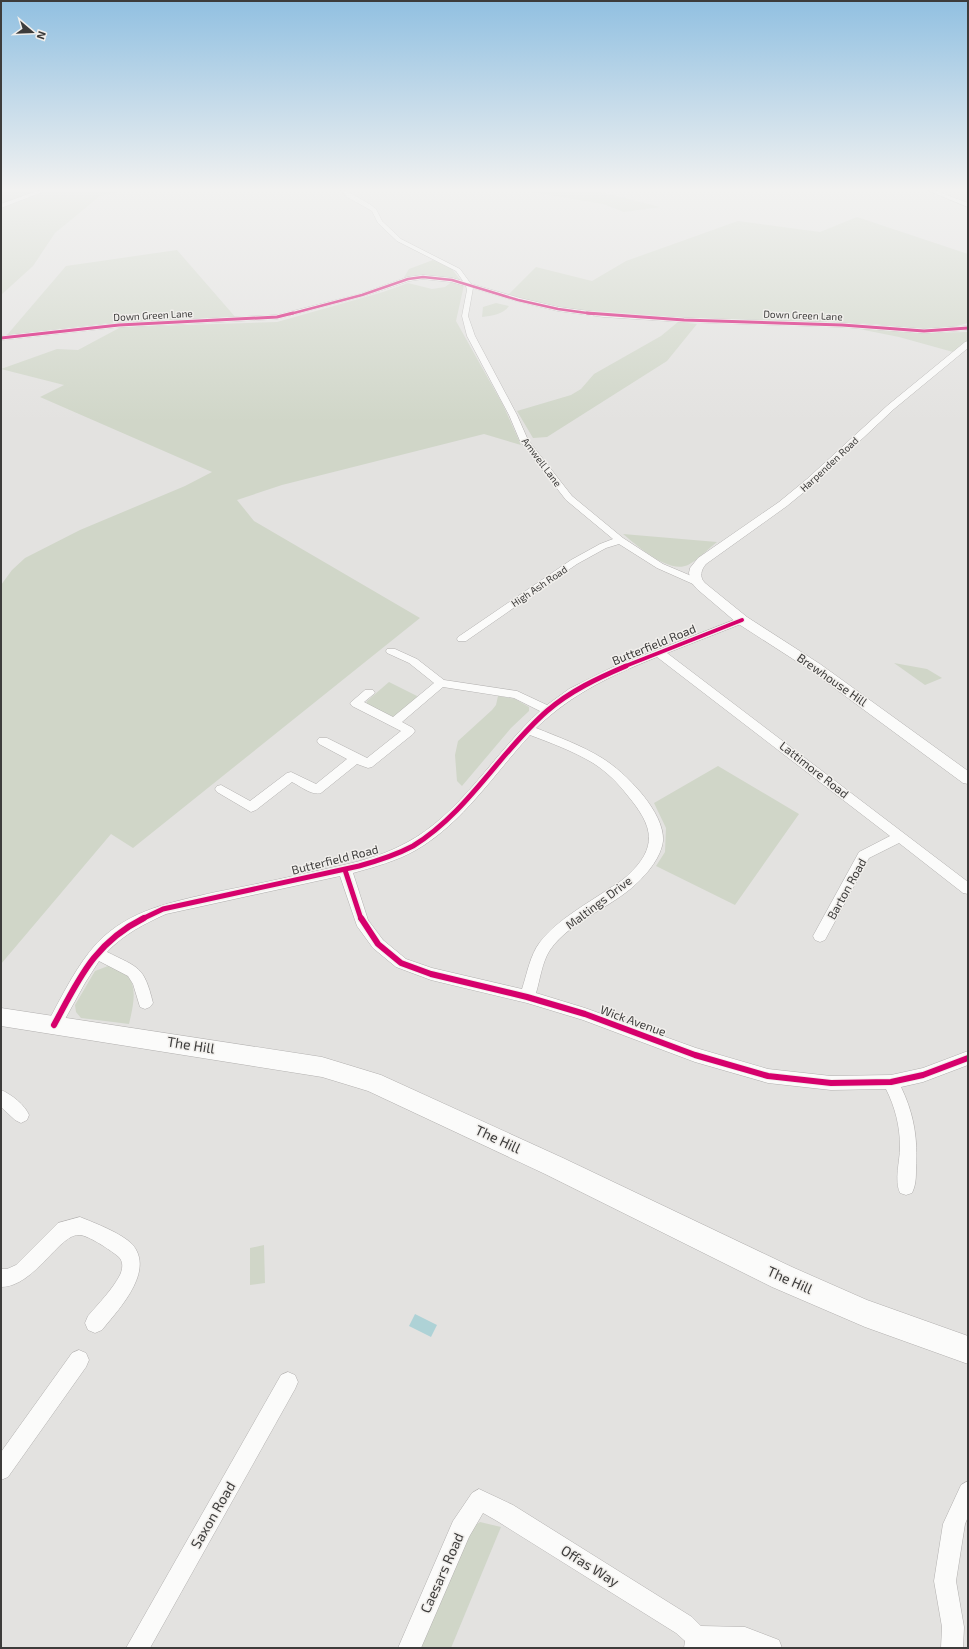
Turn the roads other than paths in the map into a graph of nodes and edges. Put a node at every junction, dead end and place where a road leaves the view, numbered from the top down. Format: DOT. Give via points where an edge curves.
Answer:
graph roads {
  1 [pos="454,268"];
  2 [pos="469,285"];
  3 [pos="968,328"];
  4 [pos="1,338"];
  5 [pos="968,344"];
  6 [pos="620,540"];
  7 [pos="696,575"];
  8 [pos="742,620"];
  9 [pos="462,639"];
  10 [pos="391,651"];
  11 [pos="659,653"];
  12 [pos="441,683"];
  13 [pos="369,693"];
  14 [pos="548,710"];
  15 [pos="394,722"];
  16 [pos="527,729"];
  17 [pos="322,741"];
  18 [pos="356,758"];
  19 [pos="968,779"];
  20 [pos="221,790"];
  21 [pos="900,837"];
  22 [pos="345,870"];
  23 [pos="968,889"];
  24 [pos="820,936"];
  25 [pos="97,953"];
  26 [pos="527,997"];
  27 [pos="145,1003"];
  28 [pos="1,1017"];
  29 [pos="54,1025"];
  30 [pos="968,1058"];
  31 [pos="891,1082"];
  32 [pos="1,1097"];
  33 [pos="21,1115"];
  34 [pos="906,1187"];
  35 [pos="1,1278"];
  36 [pos="95,1323"];
  37 [pos="968,1350"];
  38 [pos="78,1360"];
  39 [pos="288,1382"];
  40 [pos="1,1470"];
  41 [pos="968,1492"];
  42 [pos="479,1500"];
  43 [pos="696,1643"];
  44 [pos="137,1648"];
  45 [pos="409,1648"];
  46 [pos="772,1648"];
  47 [pos="952,1648"];
  1 -- 2 [label="street"];
  2 -- 3 [label="street, Down Green Lane" via="524,302 604,315 924,331"];
  2 -- 4 [label="street, Down Green Lane" via="436,278 416,278 278,317 119,325"];
  2 -- 6 [label="street, Amwell Lane" via="465,316 471,336 513,415 524,442 569,498"];
  5 -- 7 [label="street, Harpenden Road" via="891,407 783,504 710,555"];
  6 -- 7 [label="street, Amwell Lane" via="673,572"];
  6 -- 9 [label="street, High Ash Road" via="574,562"];
  7 -- 8 [label="street, Brewhouse Hill" via="720,603"];
  8 -- 11 [label="street, Butterfield Road"];
  8 -- 19 [label="street, Brewhouse Hill" via="821,671"];
  10 -- 12 [label="street" via="413,662"];
  11 -- 14 [label="street, Butterfield Road" via="620,668 570,694"];
  11 -- 21 [label="street, Lattimore Road"];
  12 -- 14 [label="street" via="517,695"];
  12 -- 15 [label="street"];
  13 -- 15 [label="street" via="356,703"];
  14 -- 16 [label="street, Butterfield Road"];
  15 -- 18 [label="street" via="409,731 368,764"];
  16 -- 22 [label="street, Butterfield Road" via="473,793 431,834 378,861"];
  16 -- 26 [label="street, Maltings Drive" via="573,748 618,776 645,807 657,832 657,843 651,858 632,880 557,934 544,948"];
  17 -- 18 [label="street"];
  18 -- 20 [label="street" via="317,790 291,776 251,807"];
  21 -- 23 [label="street, Lattimore Road"];
  21 -- 24 [label="street, Barton Road" via="864,855"];
  22 -- 25 [label="street, Butterfield Road" via="163,909 138,920 113,937"];
  22 -- 26 [label="street, Wick Avenue" via="362,922 378,944 401,963 431,974"];
  25 -- 27 [label="street" via="133,972 140,982"];
  25 -- 29 [label="street, Butterfield Road"];
  26 -- 31 [label="street, Wick Avenue" via="585,1014 695,1055 768,1076 832,1083"];
  28 -- 29 [label="main road, The Hill"];
  29 -- 37 [label="main road, The Hill" via="322,1067 373,1082 554,1166 782,1278 865,1313"];
  30 -- 31 [label="street, Wick Avenue" via="924,1075"];
  31 -- 34 [label="street" via="901,1102 908,1128"];
  32 -- 33 [label="street"];
  35 -- 36 [label="street" via="8,1278 22,1271 64,1229 80,1226 126,1250 132,1258 132,1270 128,1280"];
  38 -- 40 [label="street"];
  39 -- 44 [label="street, Saxon Road"];
  41 -- 47 [label="street" via="954,1524 945,1580 953,1627"];
  42 -- 43 [label="street, Offas Way" via="505,1513 684,1625"];
  42 -- 45 [label="street, Caesars Road" via="461,1529"];
  43 -- 46 [label="street, Offas Way" via="728,1636 745,1638"];
}
